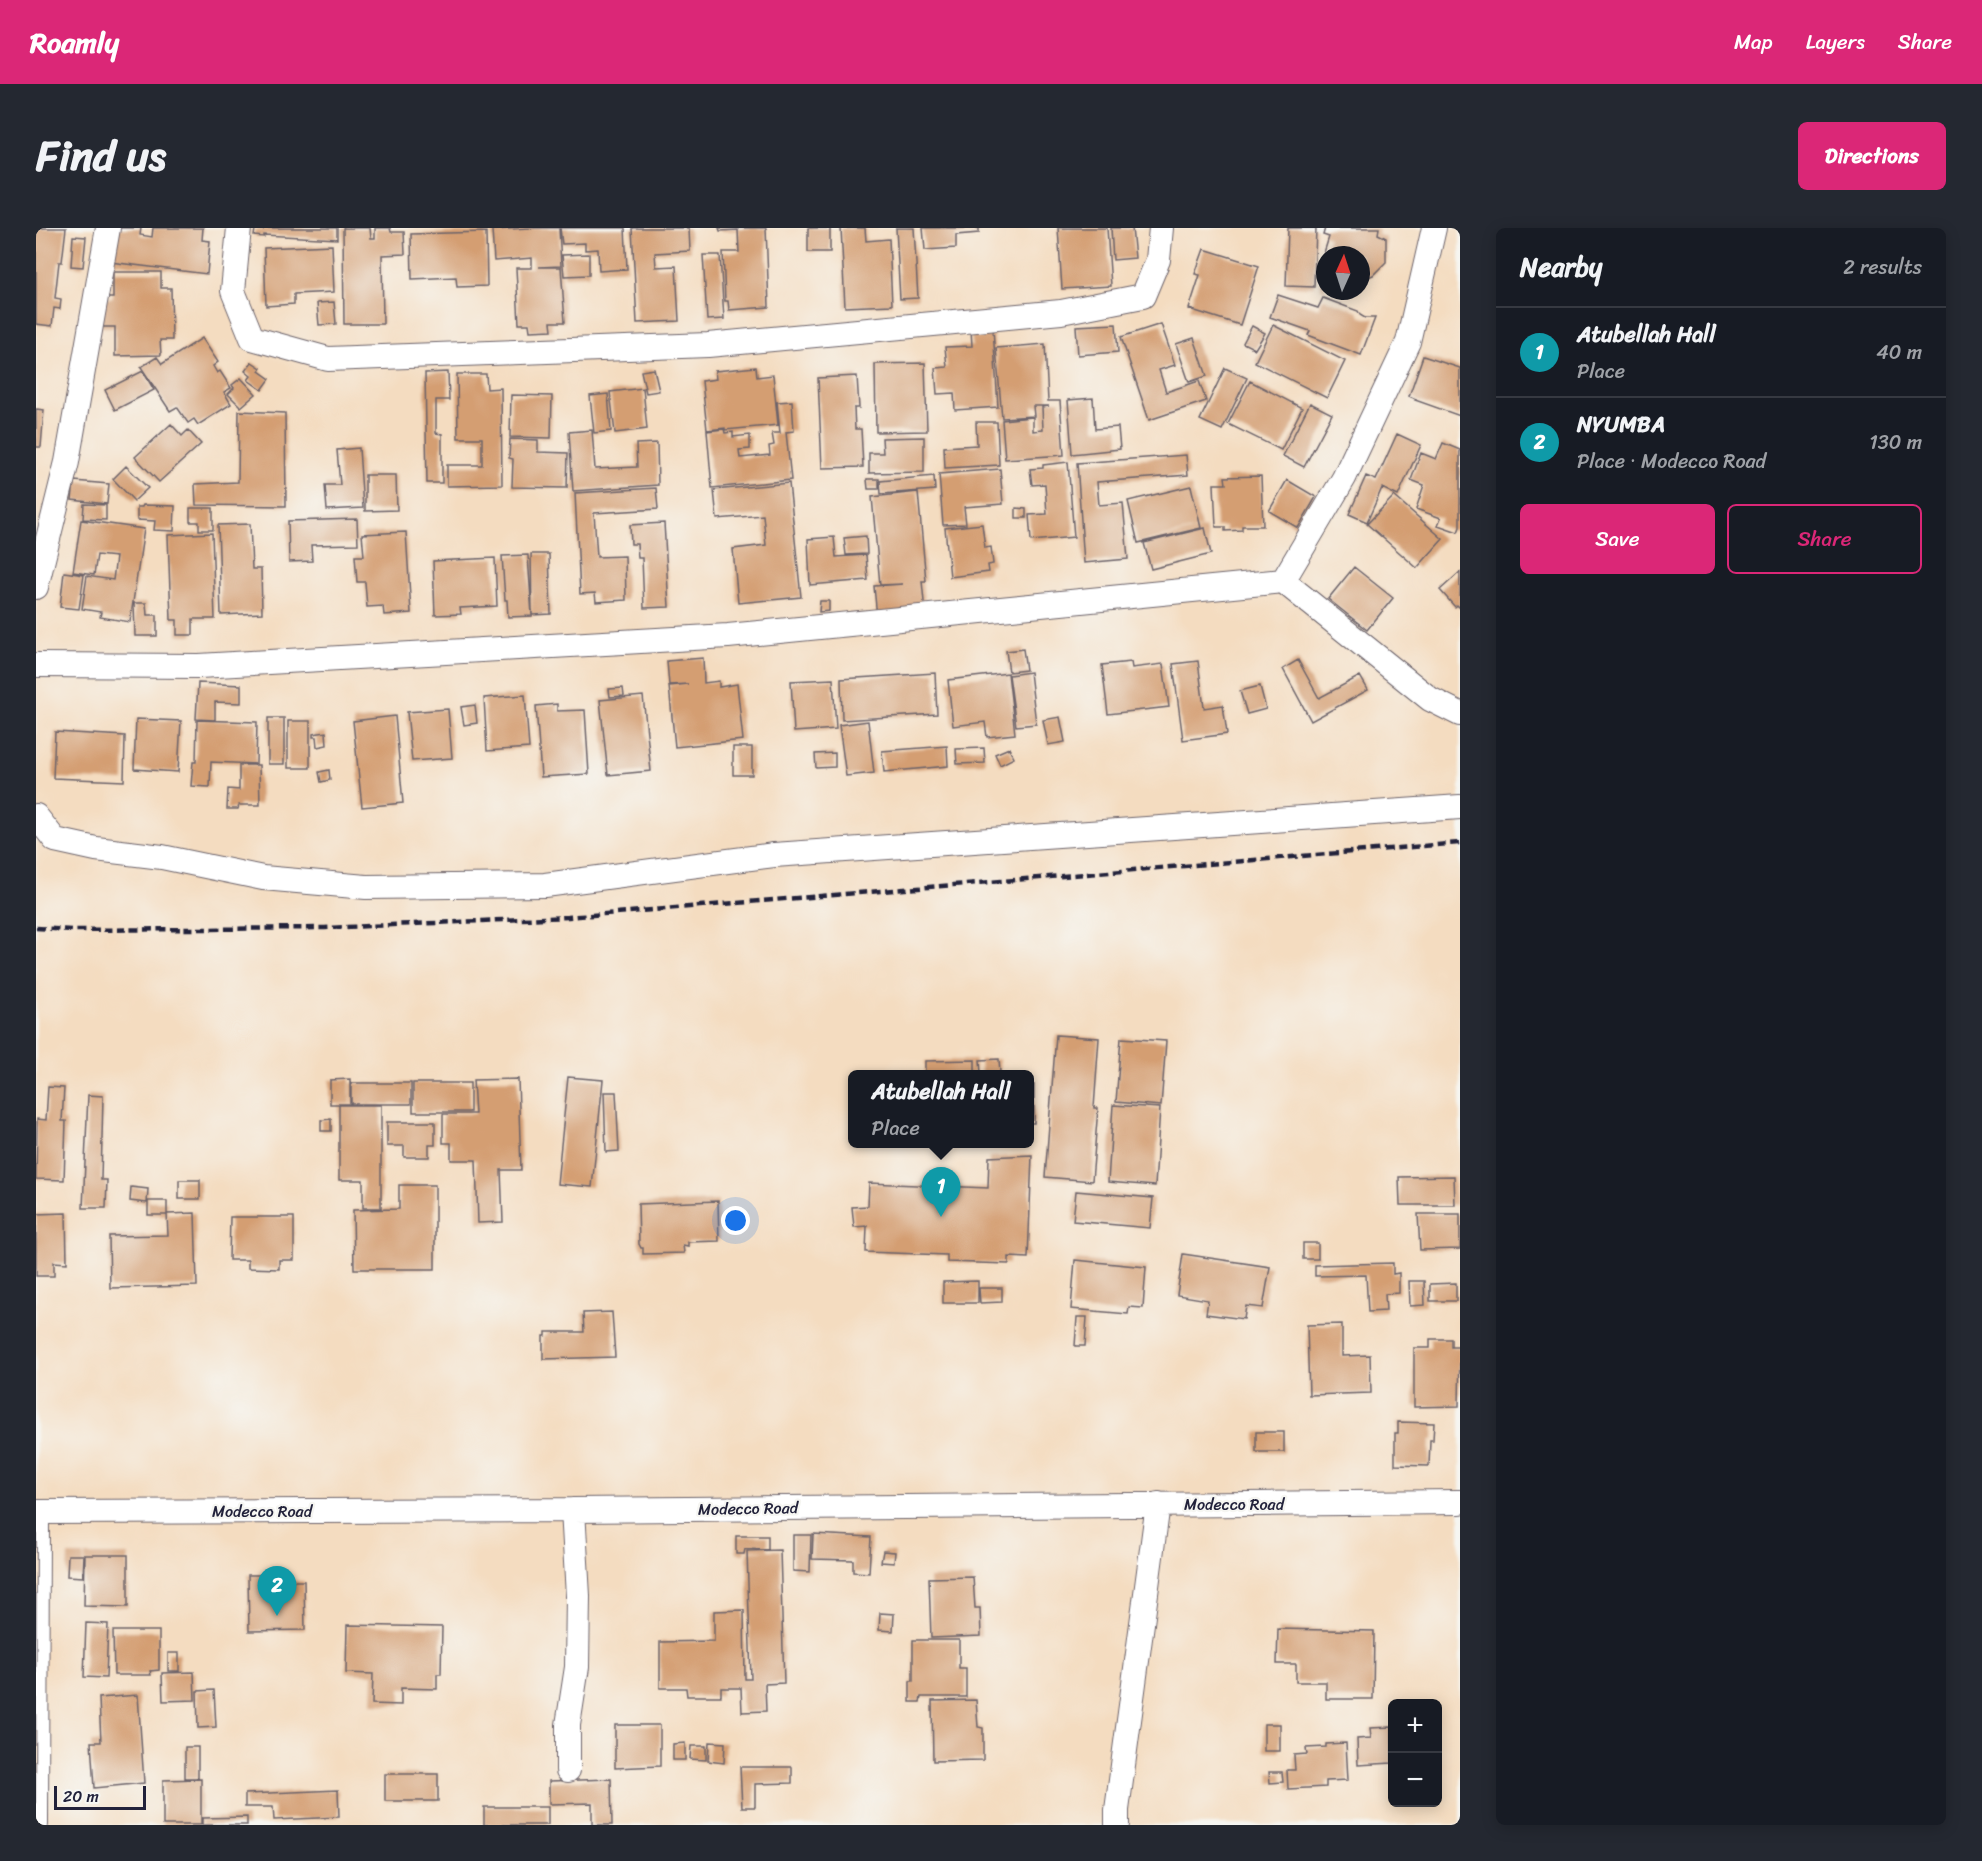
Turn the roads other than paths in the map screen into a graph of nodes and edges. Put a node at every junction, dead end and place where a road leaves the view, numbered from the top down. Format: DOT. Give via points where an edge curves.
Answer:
graph roads {
  1 [pos="108,228"];
  2 [pos="240,228"];
  3 [pos="1161,228"];
  4 [pos="1168,228"];
  5 [pos="1434,228"];
  6 [pos="1283,580"];
  7 [pos="36,587"];
  8 [pos="36,665"];
  9 [pos="1460,714"];
  10 [pos="1460,807"];
  11 [pos="36,816"];
  12 [pos="1460,1503"];
  13 [pos="1158,1504"];
  14 [pos="573,1510"];
  15 [pos="40,1512"];
  16 [pos="568,1770"];
  17 [pos="42,1825"];
  18 [pos="1117,1825"];
  1 -- 7 [label="street" via="67,462"];
  2 -- 3 [label="street" via="233,291 252,338 328,359 708,345 1061,312 1143,296 1158,260"];
  3 -- 4 [label="street"];
  5 -- 6 [label="street" via="1408,342 1344,478"];
  6 -- 8 [label="street" via="729,636 199,666"];
  6 -- 9 [label="street" via="1430,699"];
  10 -- 11 [label="street" via="774,855 545,885 366,887 263,878 162,857 96,849 55,840"];
  12 -- 13 [label="street, Modecco Road"];
  13 -- 14 [label="street, Modecco Road"];
  13 -- 18 [label="street"];
  14 -- 15 [label="street, Modecco Road"];
  14 -- 16 [label="street" via="578,1620"];
  15 -- 17 [label="lane"];
}
